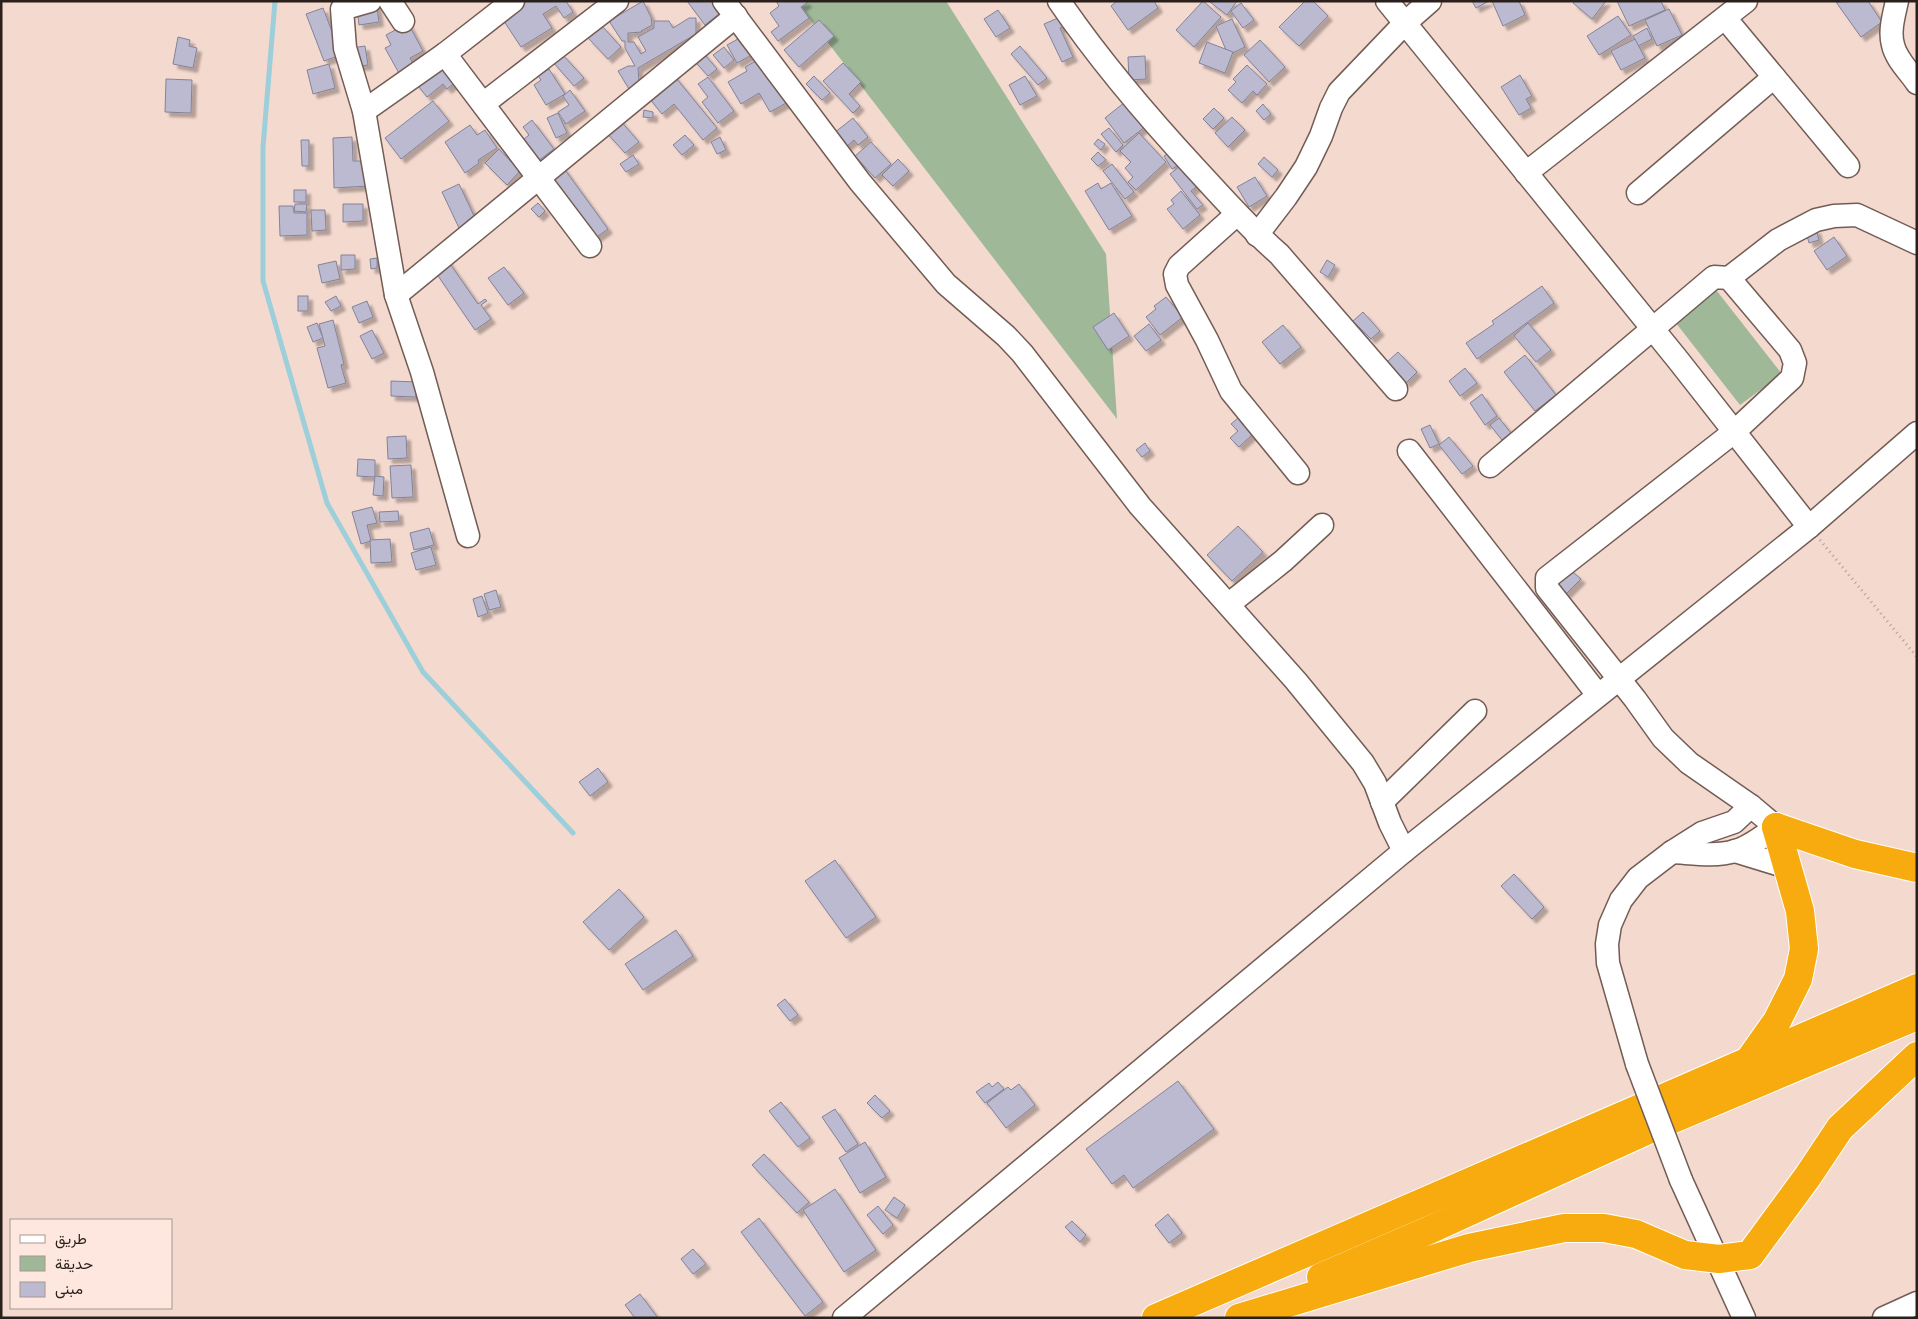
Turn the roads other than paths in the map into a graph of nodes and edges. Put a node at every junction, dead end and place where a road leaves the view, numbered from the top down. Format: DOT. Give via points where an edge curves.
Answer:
graph roads {
  1 [pos="370,1"];
  2 [pos="390,1"];
  3 [pos="513,1"];
  4 [pos="617,1"];
  5 [pos="1059,1"];
  6 [pos="1387,1"];
  7 [pos="1430,1"];
  8 [pos="1746,1"];
  9 [pos="1897,1"];
  10 [pos="730,9"];
  11 [pos="1725,18"];
  12 [pos="403,21"];
  13 [pos="1405,23"];
  14 [pos="445,54"];
  15 [pos="1774,77"];
  16 [pos="1917,82"];
  17 [pos="483,104"];
  18 [pos="364,111"];
  19 [pos="1848,166"];
  20 [pos="1526,174"];
  21 [pos="539,178"];
  22 [pos="1638,193"];
  23 [pos="1237,214"];
  24 [pos="1257,235"];
  25 [pos="1917,243"];
  26 [pos="590,246"];
  27 [pos="1729,278"];
  28 [pos="396,295"];
  29 [pos="1651,329"];
  30 [pos="1396,389"];
  31 [pos="1734,432"];
  32 [pos="1917,432"];
  33 [pos="1410,451"];
  34 [pos="1490,466"];
  35 [pos="1298,473"];
  36 [pos="1322,525"];
  37 [pos="1809,527"];
  38 [pos="468,536"];
  39 [pos="1229,604"];
  40 [pos="1619,679"];
  41 [pos="1598,695"];
  42 [pos="1475,711"];
  43 [pos="1382,802"];
  44 [pos="1751,806"];
  45 [pos="1776,827"];
  46 [pos="1404,851"];
  47 [pos="1735,851"];
  48 [pos="1672,852"];
  49 [pos="1788,868"];
  50 [pos="1917,868"];
  51 [pos="1917,988"];
  52 [pos="1917,1016"];
  53 [pos="1917,1056"];
  54 [pos="1750,1059"];
  55 [pos="1719,1259"];
  56 [pos="1917,1303"];
  57 [pos="844,1318"];
  58 [pos="1156,1318"];
  59 [pos="1227,1318"];
  60 [pos="1239,1318"];
  61 [pos="1744,1318"];
  62 [pos="1884,1318"];
  1 -- 18 [label="street" via="342,9 344,48"];
  2 -- 12 [label="street"];
  3 -- 14 [label="street"];
  4 -- 17 [label="street"];
  5 -- 23 [label="street" via="1130,96"];
  6 -- 13 [label="street"];
  7 -- 13 [label="street"];
  8 -- 11 [label="street"];
  9 -- 16 [label="street" via="1893,45"];
  10 -- 21 [label="street"];
  10 -- 39 [label="street" via="860,182 946,284 1022,353 1140,506"];
  11 -- 15 [label="street"];
  11 -- 20 [label="street"];
  13 -- 20 [label="street"];
  13 -- 24 [label="street" via="1339,92 1306,167"];
  14 -- 17 [label="street"];
  14 -- 18 [label="street"];
  15 -- 19 [label="street"];
  15 -- 22 [label="street"];
  17 -- 21 [label="street"];
  18 -- 28 [label="street"];
  20 -- 29 [label="street"];
  21 -- 26 [label="street"];
  21 -- 28 [label="street"];
  23 -- 24 [label="street"];
  23 -- 35 [label="street" via="1179,266 1175,274 1177,286 1231,391"];
  24 -- 30 [label="street" via="1279,254"];
  25 -- 27 [label="street" via="1857,215 1834,216 1816,220 1778,240"];
  27 -- 29 [label="street" via="1714,277"];
  27 -- 31 [label="street" via="1790,350 1795,363 1792,378"];
  28 -- 38 [label="street" via="422,372"];
  29 -- 31 [label="street"];
  29 -- 34 [label="street"];
  31 -- 37 [label="street"];
  31 -- 40 [label="street" via="1547,578 1547,588"];
  32 -- 37 [label="street"];
  33 -- 41 [label="street"];
  36 -- 39 [label="street"];
  37 -- 40 [label="street"];
  39 -- 43 [label="street" via="1363,763"];
  40 -- 41 [label="street"];
  40 -- 44 [label="street" via="1663,738 1682,756"];
  41 -- 46 [label="street"];
  42 -- 43 [label="street"];
  43 -- 46 [label="street"];
  44 -- 45 [label="street"];
  44 -- 48 [label="street" via="1734,822 1702,833"];
  45 -- 47 [label="street"];
  45 -- 49 [label="highway"];
  45 -- 50 [label="highway" via="1855,854"];
  46 -- 57 [label="street"];
  47 -- 48 [label="street" via="1721,854"];
  47 -- 49 [label="street"];
  48 -- 55 [label="street, bridge" via="1638,878 1621,900 1610,926 1608,963 1637,1064 1682,1180"];
  49 -- 54 [label="highway" via="1800,911 1804,949 1798,979 1777,1021"];
  51 -- 54 [label="highway"];
  52 -- 59 [label="highway" via="1661,1124 1427,1232"];
  53 -- 55 [label="highway" via="1840,1128 1750,1255"];
  54 -- 58 [label="highway"];
  55 -- 60 [label="highway" via="1685,1255 1628,1232 1564,1228 1469,1248"];
  55 -- 61 [label="street"];
  56 -- 62 [label="street"];
}
